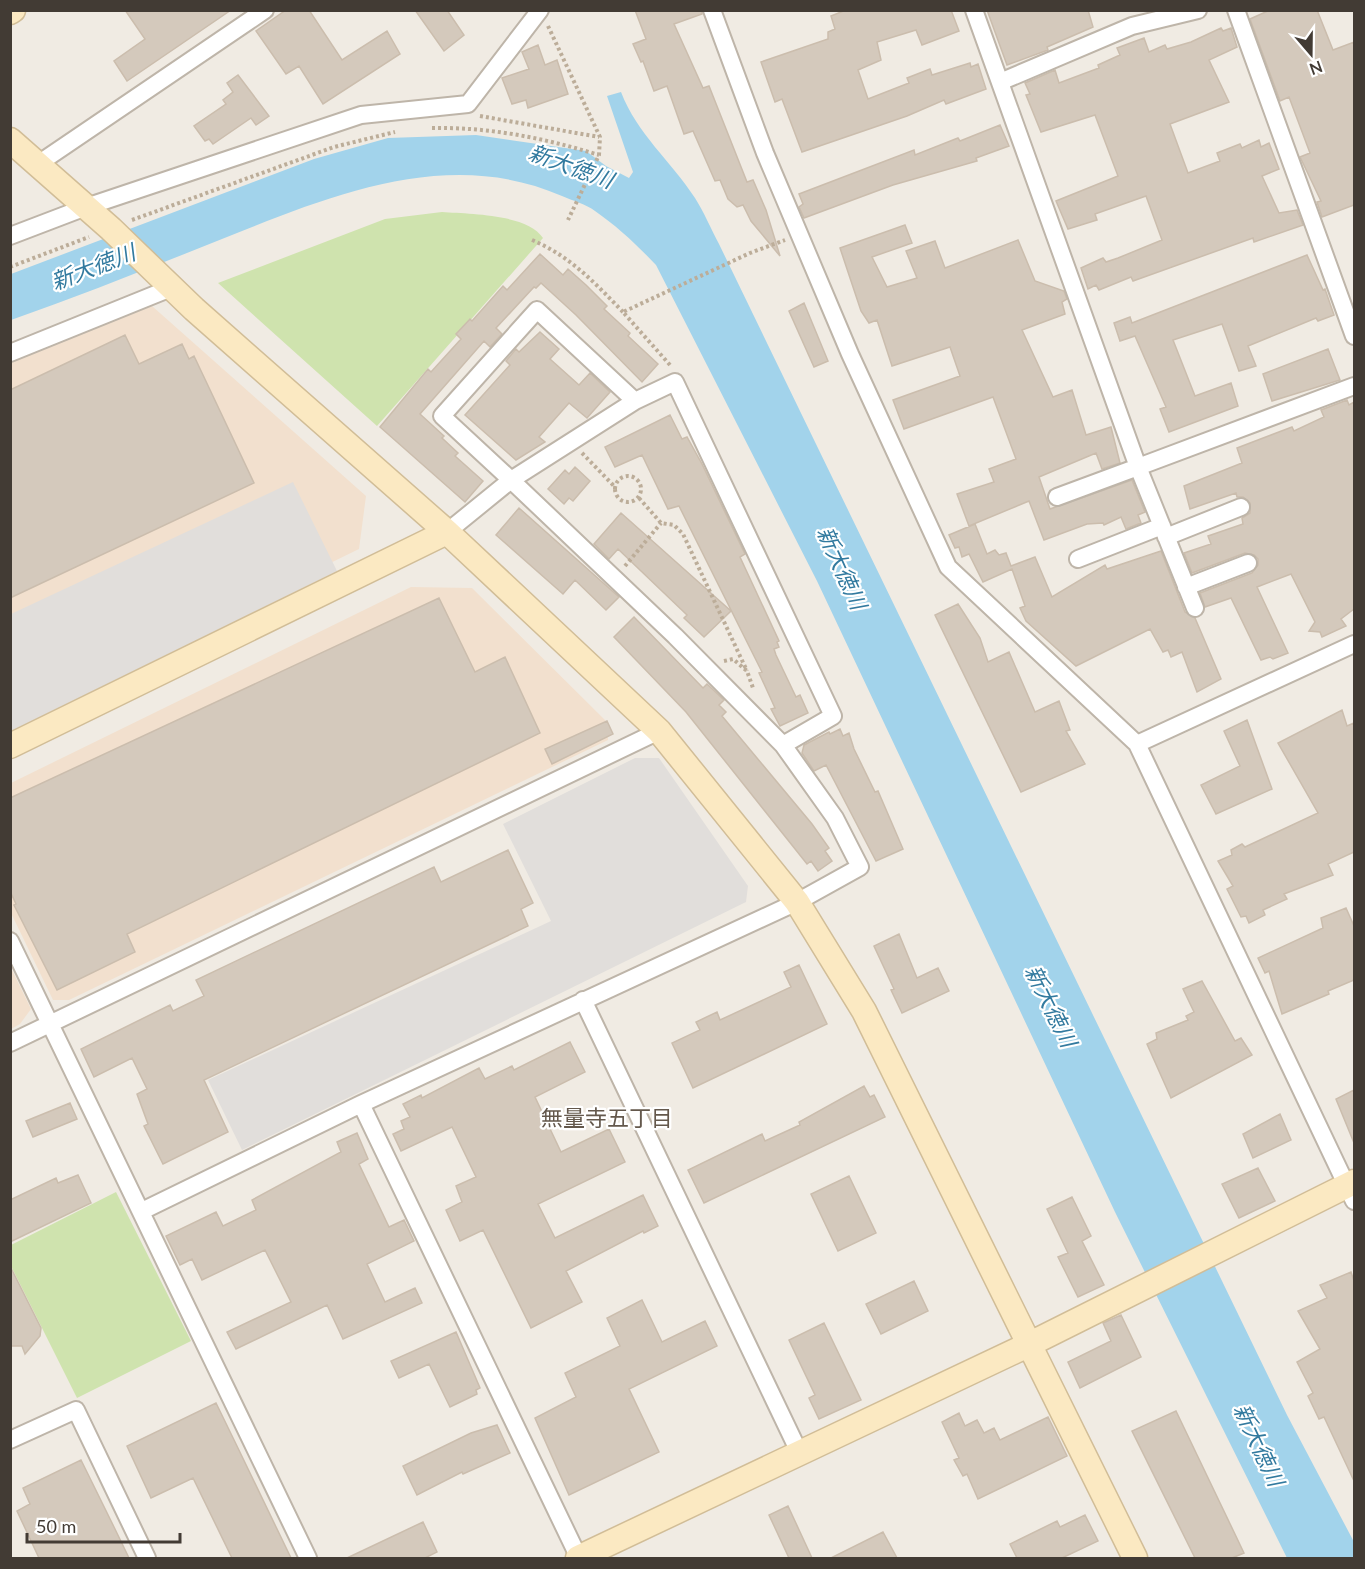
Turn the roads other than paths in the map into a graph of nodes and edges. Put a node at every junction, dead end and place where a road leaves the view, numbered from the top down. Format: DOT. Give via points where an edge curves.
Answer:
graph roads {
  1 [pos="265,10"];
  2 [pos="712,10"];
  3 [pos="974,10"];
  4 [pos="1198,10"];
  5 [pos="1236,10"];
  6 [pos="542,16"];
  7 [pos="1000,82"];
  8 [pos="10,140"];
  9 [pos="38,164"];
  10 [pos="86,207"];
  11 [pos="10,236"];
  12 [pos="166,283"];
  13 [pos="1354,336"];
  14 [pos="10,353"];
  15 [pos="1354,386"];
  16 [pos="635,401"];
  17 [pos="1138,466"];
  18 [pos="511,480"];
  19 [pos="1057,497"];
  20 [pos="1241,507"];
  21 [pos="1164,531"];
  22 [pos="447,532"];
  23 [pos="1077,559"];
  24 [pos="1248,563"];
  25 [pos="1186,587"];
  26 [pos="1194,608"];
  27 [pos="1354,644"];
  28 [pos="659,731"];
  29 [pos="1137,744"];
  30 [pos="783,745"];
  31 [pos="10,746"];
  32 [pos="797,902"];
  33 [pos="10,941"];
  34 [pos="583,1000"];
  35 [pos="50,1024"];
  36 [pos="10,1043"];
  37 [pos="361,1104"];
  38 [pos="1352,1190"];
  39 [pos="142,1211"];
  40 [pos="1030,1344"];
  41 [pos="10,1440"];
  42 [pos="800,1454"];
  43 [pos="147,1558"];
  44 [pos="308,1558"];
  45 [pos="578,1558"];
  46 [pos="1135,1558"];
  1 -- 9 [label="street"];
  2 -- 29 [label="street" via="765,153 850,354 948,567"];
  3 -- 7 [label="street"];
  4 -- 7 [label="street" via="1132,26"];
  5 -- 13 [label="street"];
  6 -- 10 [label="street" via="468,104 361,115"];
  7 -- 17 [label="street"];
  8 -- 9 [label="street"];
  9 -- 10 [label="street"];
  10 -- 11 [label="street"];
  10 -- 12 [label="street"];
  12 -- 14 [label="street"];
  12 -- 22 [label="street"];
  15 -- 17 [label="street"];
  16 -- 18 [label="street"];
  16 -- 18 [label="street" via="537,310 442,416"];
  16 -- 30 [label="street" via="675,382 833,716"];
  17 -- 19 [label="street"];
  17 -- 21 [label="street"];
  18 -- 22 [label="street"];
  18 -- 30 [label="street"];
  20 -- 21 [label="street"];
  21 -- 23 [label="street"];
  21 -- 25 [label="street"];
  22 -- 28 [label="street"];
  22 -- 31 [label="street"];
  24 -- 25 [label="street"];
  25 -- 26 [label="street"];
  27 -- 29 [label="street"];
  28 -- 32 [label="street"];
  28 -- 35 [label="street"];
  29 -- 38 [label="street"];
  30 -- 32 [label="street" via="835,818 860,867"];
  32 -- 34 [label="street"];
  32 -- 40 [label="street" via="864,1011"];
  33 -- 35 [label="street"];
  34 -- 37 [label="street"];
  34 -- 42 [label="street"];
  35 -- 36 [label="street"];
  35 -- 39 [label="street"];
  37 -- 39 [label="street"];
  37 -- 45 [label="street"];
  38 -- 40 [label="street" via="1222,1248"];
  39 -- 44 [label="street"];
  40 -- 42 [label="street"];
  40 -- 46 [label="street"];
  41 -- 43 [label="street" via="76,1410"];
  42 -- 45 [label="street"];
}
